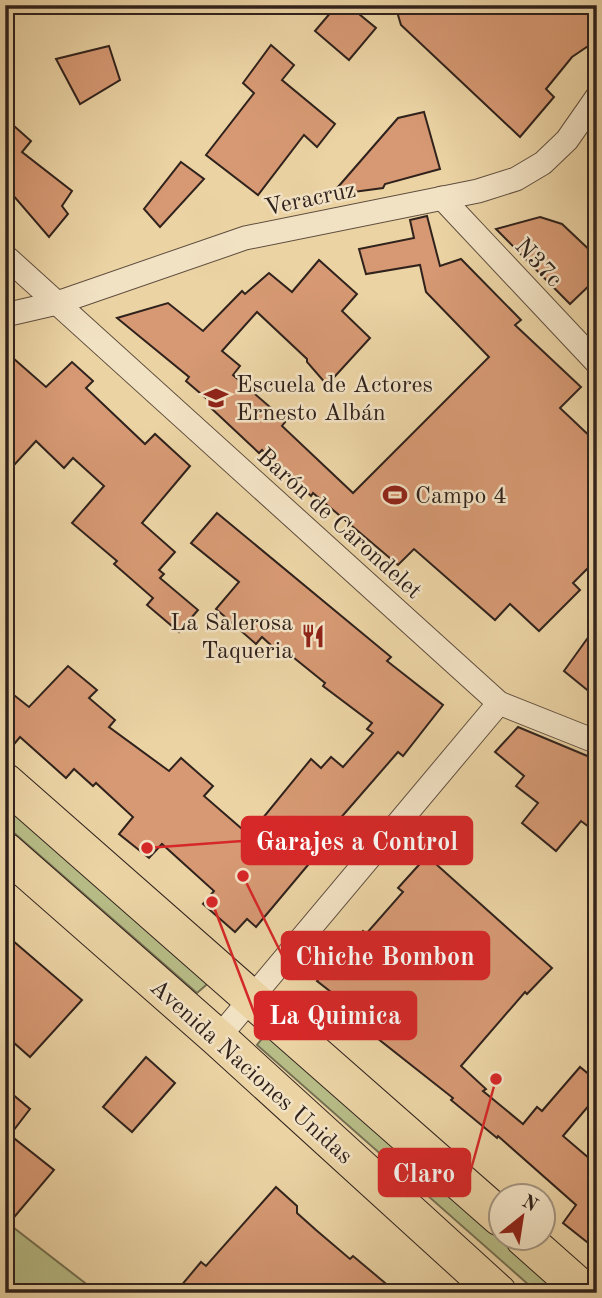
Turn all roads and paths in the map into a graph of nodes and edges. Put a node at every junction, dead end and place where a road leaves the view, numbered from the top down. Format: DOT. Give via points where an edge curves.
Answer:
graph roads {
  1 [pos="597,97"];
  2 [pos="442,198"];
  3 [pos="5,256"];
  4 [pos="57,303"];
  5 [pos="5,315"];
  6 [pos="597,363"];
  7 [pos="499,703"];
  8 [pos="597,741"];
  9 [pos="5,782"];
  10 [pos="5,851"];
  11 [pos="252,998"];
  12 [pos="218,1038"];
  13 [pos="486,1205"];
  14 [pos="540,1252"];
  15 [pos="498,1293"];
  16 [pos="586,1293"];
  1 -- 2 [label="street, Veracruz" via="568,140 543,163 516,179"];
  2 -- 4 [label="street, Veracruz" via="245,238"];
  2 -- 6 [label="street, N37c"];
  3 -- 4 [label="street, Barón de Carondelet"];
  4 -- 5 [label="street, Veracruz"];
  4 -- 7 [label="street, Barón de Carondelet"];
  7 -- 8 [label="street, Barón de Carondelet"];
  7 -- 11 [label="street"];
  9 -- 11 [label="main road"];
  10 -- 12 [label="main road, Avenida Naciones Unidas"];
  11 -- 12 [label="street"];
  11 -- 13 [label="main road"];
  12 -- 15 [label="main road, Avenida Naciones Unidas"];
  14 -- 16 [label="main road"];
}
